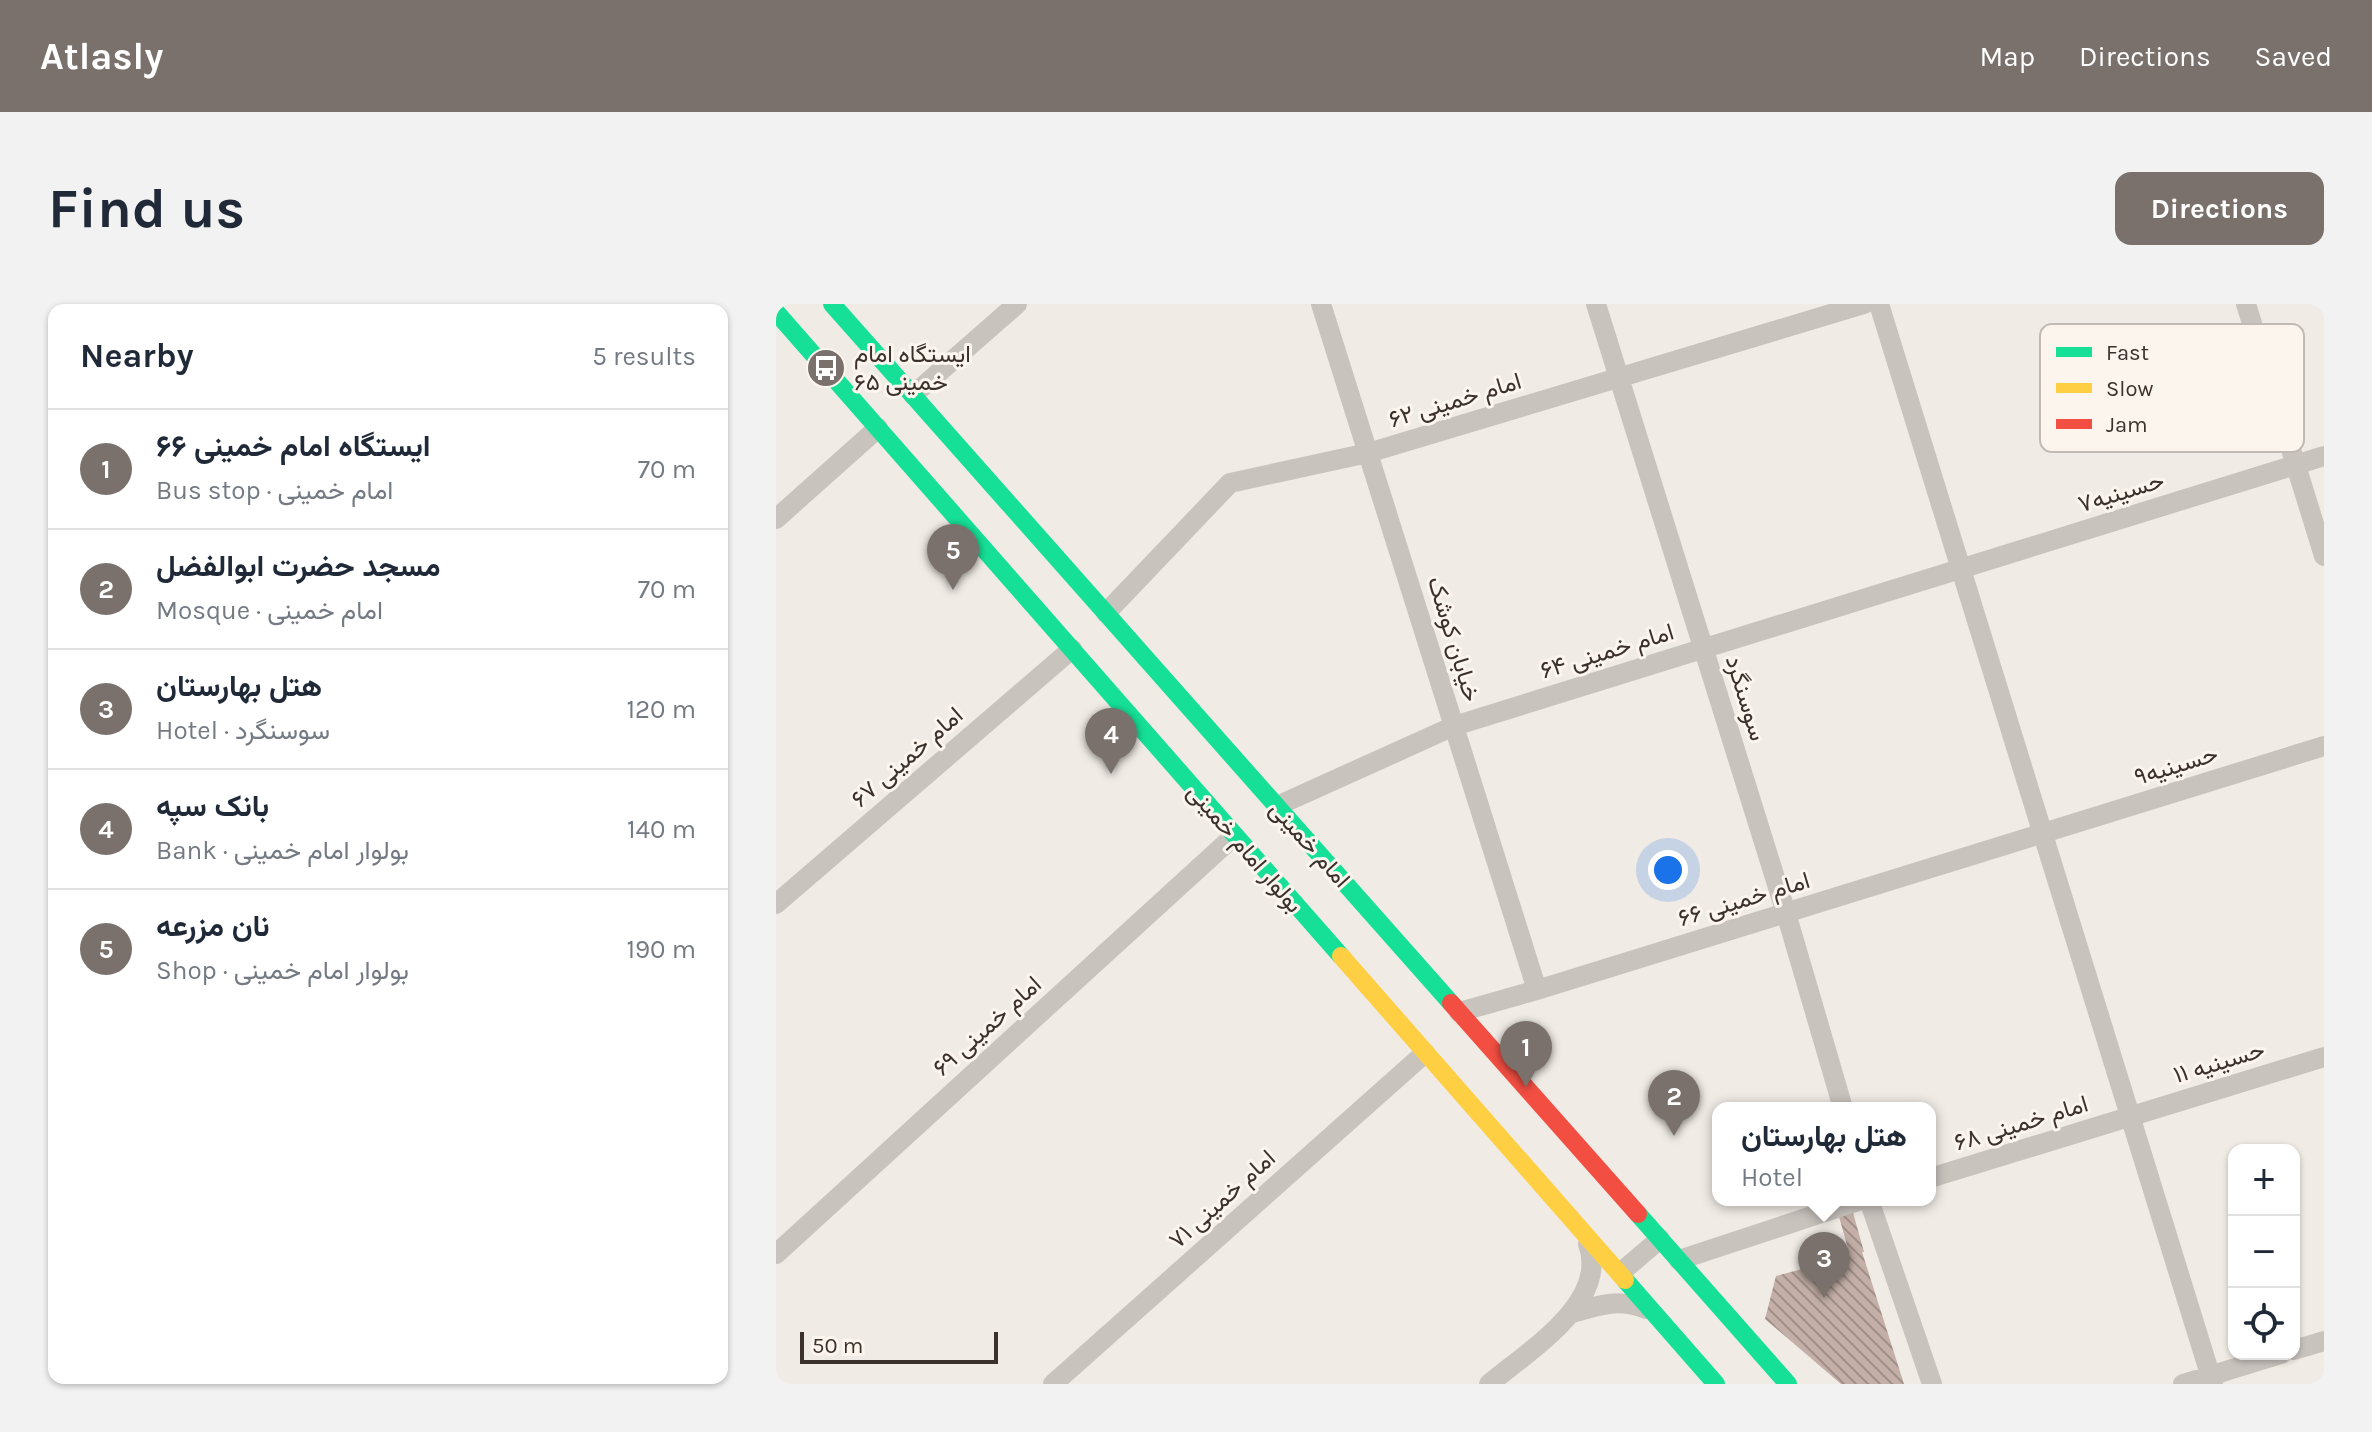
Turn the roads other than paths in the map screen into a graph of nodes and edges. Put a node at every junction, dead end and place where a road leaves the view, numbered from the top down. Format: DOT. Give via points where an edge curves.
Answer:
graph roads {
  1 [pos="832,304"];
  2 [pos="1017,304"];
  3 [pos="1321,304"];
  4 [pos="1596,304"];
  5 [pos="1864,304"];
  6 [pos="1879,304"];
  7 [pos="2246,304"];
  8 [pos="776,312"];
  9 [pos="2252,324"];
  10 [pos="1619,378"];
  11 [pos="913,395"];
  12 [pos="878,428"];
  13 [pos="2292,452"];
  14 [pos="1368,453"];
  15 [pos="2324,456"];
  16 [pos="2296,465"];
  17 [pos="776,519"];
  18 [pos="2324,556"];
  19 [pos="1962,569"];
  20 [pos="1106,613"];
  21 [pos="1072,649"];
  22 [pos="1704,649"];
  23 [pos="1454,726"];
  24 [pos="2324,746"];
  25 [pos="1277,806"];
  26 [pos="2044,833"];
  27 [pos="1234,836"];
  28 [pos="776,904"];
  29 [pos="1786,913"];
  30 [pos="1537,990"];
  31 [pos="1459,1012"];
  32 [pos="1425,1053"];
  33 [pos="2324,1057"];
  34 [pos="1841,1102"];
  35 [pos="2128,1117"];
  36 [pos="1936,1176"];
  37 [pos="1843,1206"];
  38 [pos="1871,1206"];
  39 [pos="1584,1231"];
  40 [pos="1660,1239"];
  41 [pos="776,1254"];
  42 [pos="1679,1260"];
  43 [pos="1620,1273"];
  44 [pos="1653,1312"];
  45 [pos="1573,1313"];
  46 [pos="2324,1341"];
  47 [pos="2300,1348"];
  48 [pos="2264,1360"];
  49 [pos="2212,1379"];
  50 [pos="1053,1384"];
  51 [pos="1489,1384"];
  52 [pos="1716,1384"];
  53 [pos="1788,1384"];
  54 [pos="1932,1384"];
  55 [pos="2183,1384"];
  1 -- 11 [label="main road, امام خمینی"];
  2 -- 11 [label="street"];
  3 -- 14 [label="street, خیابان کوشک"];
  4 -- 10 [label="street, سوسنگرد"];
  5 -- 10 [label="street, امام خمینی ۶۲"];
  6 -- 19 [label="street"];
  7 -- 9 [label="street"];
  8 -- 12 [label="main road, بولوار امام خمینی"];
  10 -- 14 [label="street, امام خمینی ۶۲"];
  10 -- 22 [label="street, سوسنگرد"];
  11 -- 20 [label="main road, امام خمینی"];
  12 -- 17 [label="street"];
  12 -- 21 [label="main road, بولوار امام خمینی"];
  13 -- 16 [label="street"];
  14 -- 20 [label="street, امام خمینی ۶۲" via="1230,483"];
  14 -- 23 [label="street, خیابان کوشک"];
  15 -- 16 [label="street, حسینیه۷"];
  16 -- 18 [label="street"];
  16 -- 19 [label="street, حسینیه۷"];
  19 -- 22 [label="street, امام خمینی ۶۴"];
  19 -- 26 [label="street"];
  20 -- 25 [label="main road, امام خمینی"];
  21 -- 27 [label="main road, بولوار امام خمینی"];
  21 -- 28 [label="street, امام خمینی ۶۷"];
  22 -- 23 [label="street, امام خمینی ۶۴"];
  22 -- 29 [label="street, سوسنگرد"];
  23 -- 25 [label="street, امام خمینی ۶۴"];
  23 -- 30 [label="street, خیابان کوشک"];
  24 -- 26 [label="street, حسینیه۹"];
  25 -- 31 [label="main road, امام خمینی"];
  26 -- 29 [label="street, امام خمینی ۶۶"];
  26 -- 35 [label="street"];
  27 -- 32 [label="main road, بولوار امام خمینی"];
  27 -- 41 [label="street, امام خمینی ۶۹"];
  29 -- 30 [label="street, امام خمینی ۶۶"];
  29 -- 34 [label="street, سوسنگرد"];
  30 -- 31 [label="street, امام خمینی ۶۶"];
  31 -- 40 [label="main road, امام خمینی"];
  32 -- 39 [label="main road, بولوار امام خمینی"];
  32 -- 50 [label="street, امام خمینی ۷۱"];
  33 -- 35 [label="street, حسینیه ۱۱"];
  35 -- 36 [label="street, امام خمینی ۶۸"];
  35 -- 49 [label="street"];
  37 -- 42 [label="street"];
  38 -- 54 [label="street"];
  39 -- 43 [label="main road, بولوار امام خمینی"];
  39 -- 45 [label="street" via="1594,1259 1591,1280"];
  40 -- 42 [label="main road, امام خمینی"];
  40 -- 43 [label="street"];
  42 -- 53 [label="main road, امام خمینی"];
  43 -- 44 [label="main road, بولوار امام خمینی"];
  44 -- 45 [label="street" via="1630,1302"];
  44 -- 52 [label="main road, بولوار امام خمینی"];
  45 -- 51 [label="street"];
  46 -- 47 [label="street"];
  48 -- 49 [label="street"];
  49 -- 55 [label="street"];
}
